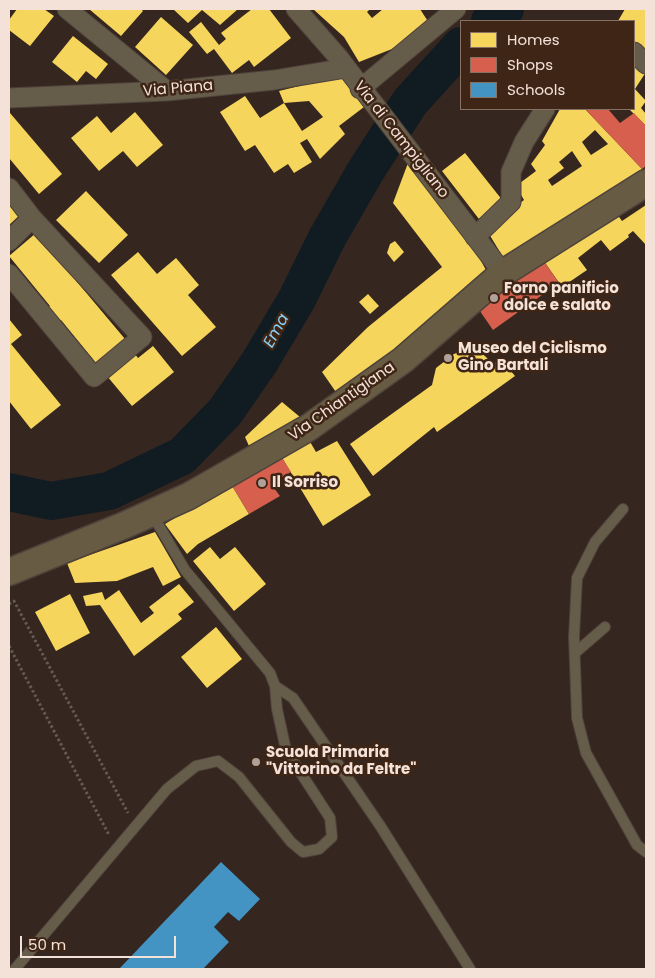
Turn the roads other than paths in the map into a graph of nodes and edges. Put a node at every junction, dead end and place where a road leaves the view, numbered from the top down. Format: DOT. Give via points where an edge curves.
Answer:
graph roads {
  1 [pos="67,9"];
  2 [pos="296,9"];
  3 [pos="456,9"];
  4 [pos="635,53"];
  5 [pos="646,64"];
  6 [pos="346,68"];
  7 [pos="360,88"];
  8 [pos="167,91"];
  9 [pos="9,98"];
  10 [pos="544,110"];
  11 [pos="646,183"];
  12 [pos="9,188"];
  13 [pos="32,218"];
  14 [pos="476,237"];
  15 [pos="9,241"];
  16 [pos="503,273"];
  17 [pos="9,274"];
  18 [pos="623,510"];
  19 [pos="151,513"];
  20 [pos="9,572"];
  21 [pos="605,627"];
  22 [pos="575,653"];
  23 [pos="275,686"];
  24 [pos="646,852"];
  25 [pos="15,969"];
  26 [pos="470,969"];
  1 -- 8 [label="street"];
  2 -- 6 [label="street, Via di Campigliano"];
  3 -- 7 [label="street"];
  4 -- 5 [label="street"];
  6 -- 7 [label="street, Via di Campigliano"];
  6 -- 8 [label="street, Via Piana" via="274,80"];
  7 -- 14 [label="street, Via di Campigliano"];
  8 -- 9 [label="street, Via Piana"];
  10 -- 14 [label="street" via="524,142 511,172 511,202"];
  11 -- 16 [label="street, Via Chiantigiana"];
  12 -- 13 [label="street"];
  13 -- 15 [label="street"];
  13 -- 17 [label="street" via="142,337 94,377"];
  14 -- 16 [label="street, Via di Campigliano"];
  16 -- 19 [label="street, Via Chiantigiana" via="403,360 349,400 242,468"];
  18 -- 22 [label="lane" via="595,542 578,578"];
  19 -- 20 [label="street, Via Chiantigiana"];
  19 -- 23 [label="lane" via="185,570 270,672"];
  21 -- 22 [label="lane"];
  22 -- 24 [label="lane" via="577,718 586,753 637,845"];
  23 -- 25 [label="lane" via="286,750 330,818 332,837 319,849 303,852 239,777 218,761 196,766 167,789"];
  23 -- 26 [label="lane" via="293,698 382,827"];
}
